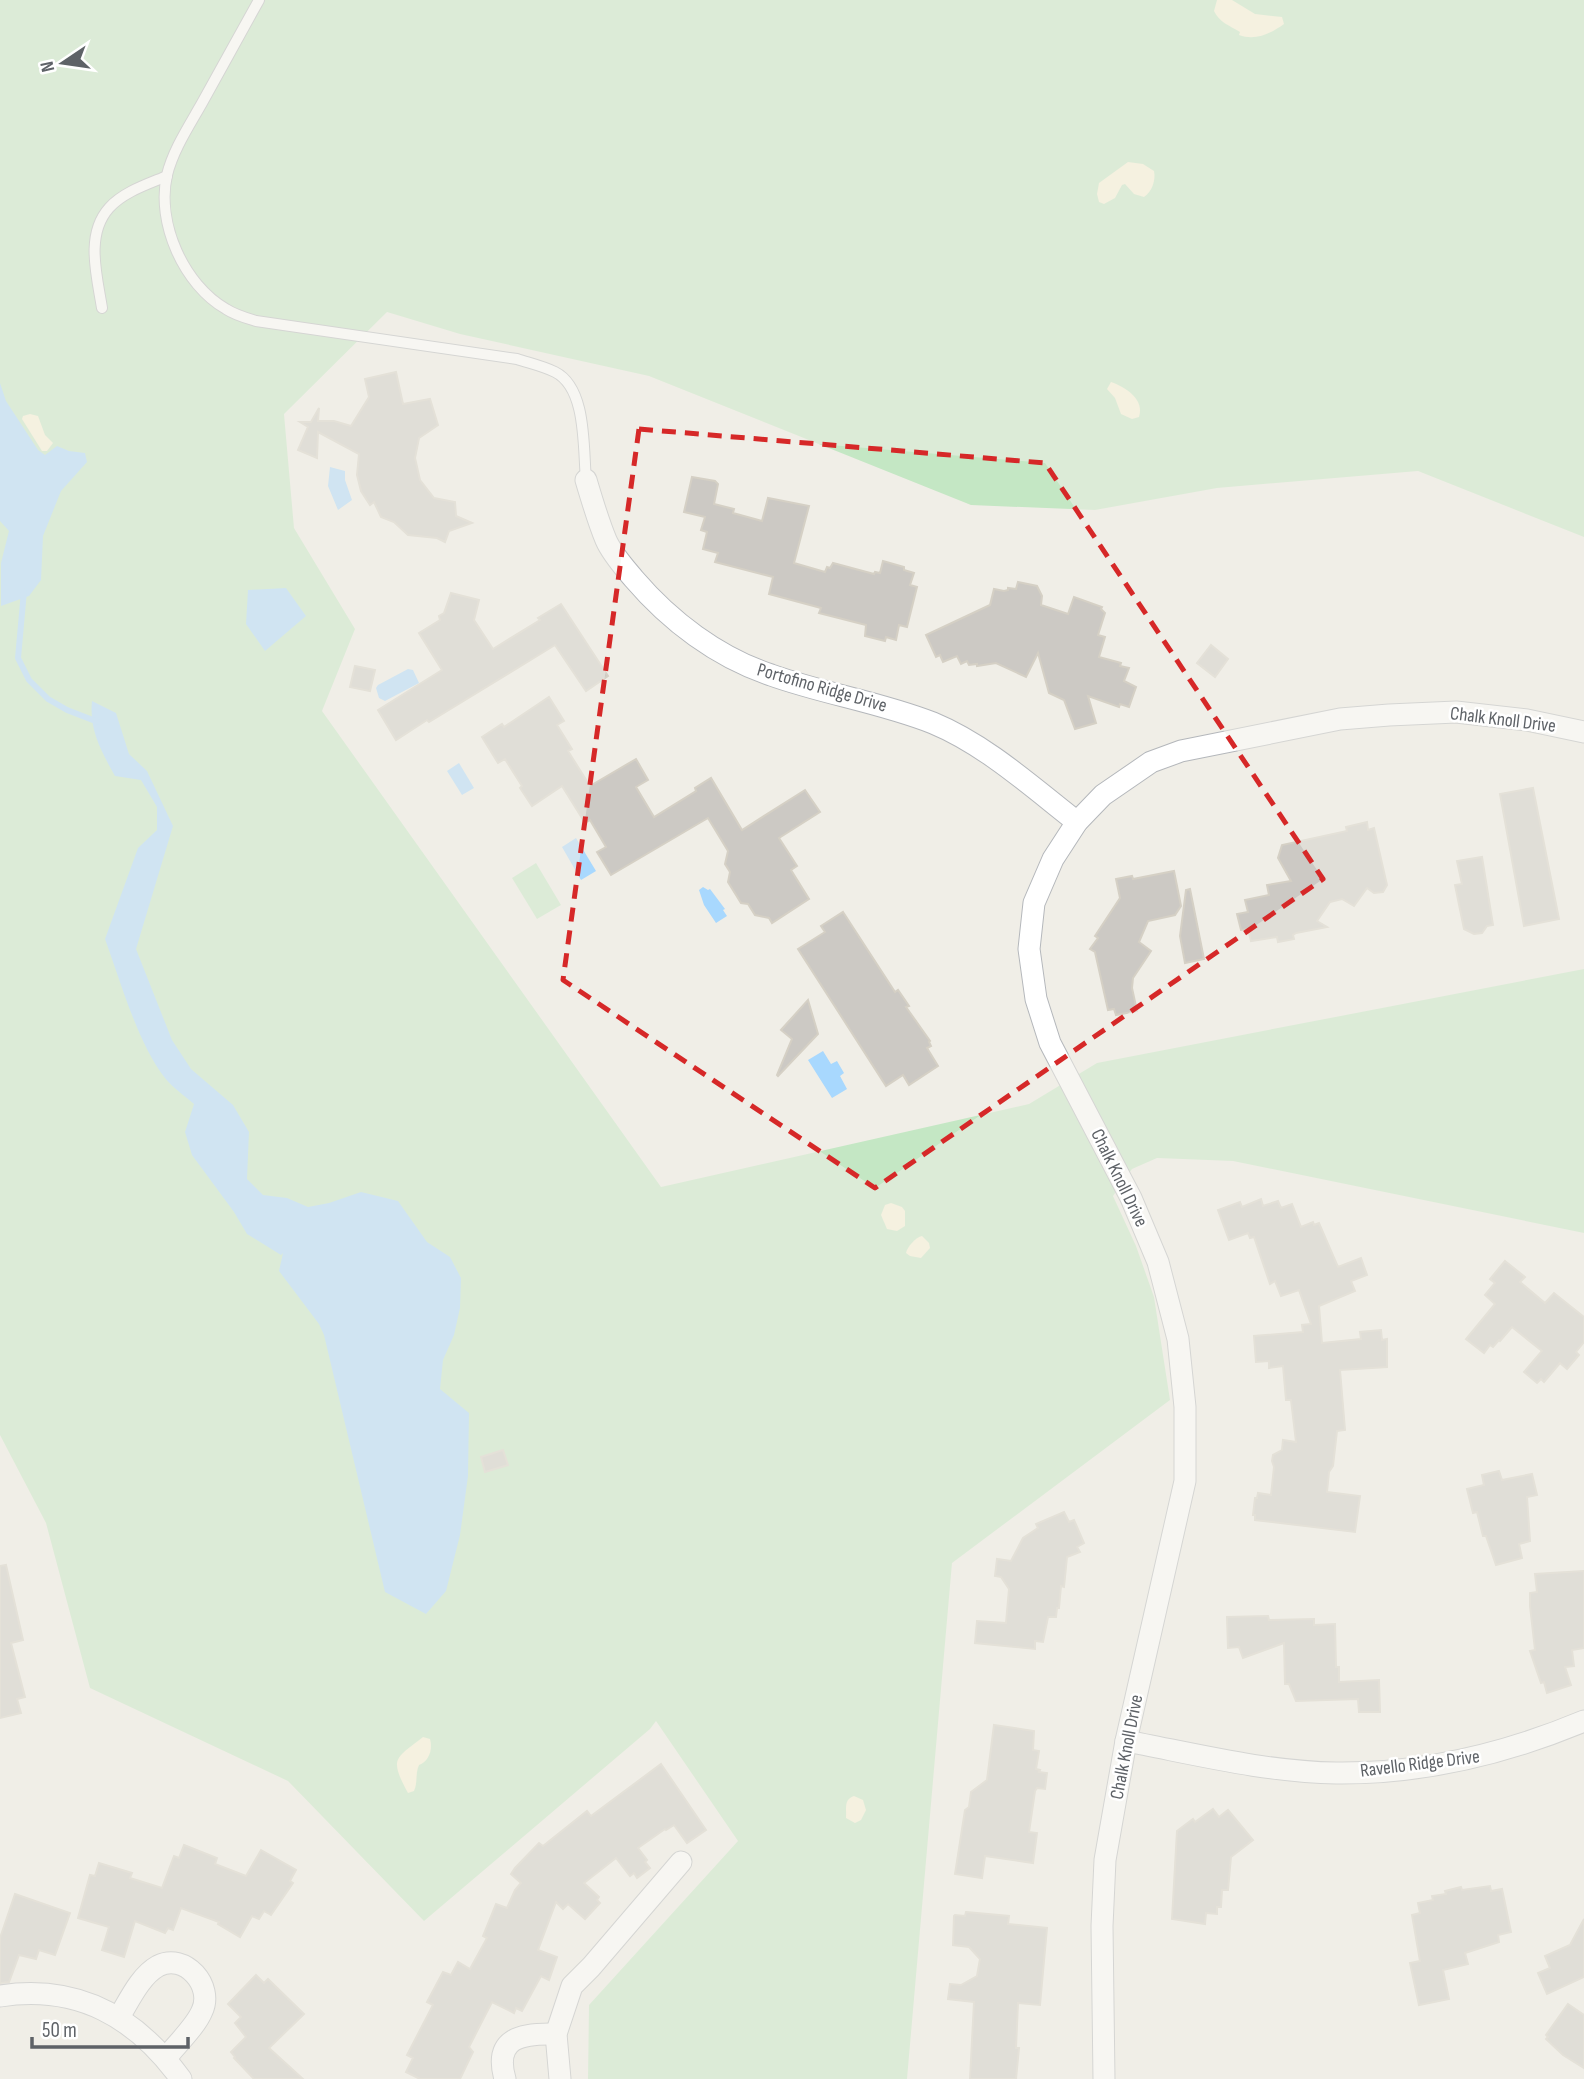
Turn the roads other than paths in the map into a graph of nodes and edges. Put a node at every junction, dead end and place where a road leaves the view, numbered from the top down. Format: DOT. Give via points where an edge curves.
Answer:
graph roads {
  1 [pos="259,0"];
  2 [pos="167,176"];
  3 [pos="102,308"];
  4 [pos="586,480"];
  5 [pos="1584,732"];
  6 [pos="1077,822"];
  7 [pos="1584,1721"];
  8 [pos="1126,1741"];
  9 [pos="681,1862"];
  10 [pos="0,1996"];
  11 [pos="119,2017"];
  12 [pos="556,2034"];
  13 [pos="166,2059"];
  14 [pos="181,2079"];
  15 [pos="505,2079"];
  16 [pos="560,2079"];
  17 [pos="1104,2079"];
  1 -- 2 [label="lane" via="179,145"];
  2 -- 3 [label="lane" via="130,192 109,208 94,238"];
  2 -- 4 [label="lane" via="169,232 182,262 203,292 226,309 256,321 517,359 555,372 571,384 581,418"];
  4 -- 6 [label="street, Portofino Ridge Drive" via="607,542 624,567 668,615 713,648 771,675 894,708 936,725 995,759"];
  5 -- 6 [label="street, Chalk Knoll Drive" via="1456,712 1340,719 1181,751 1151,762 1103,794"];
  6 -- 8 [label="street, Chalk Knoll Drive" via="1053,859 1034,903 1029,949 1034,987 1050,1043 1131,1198 1158,1262 1178,1339 1185,1407 1185,1481"];
  7 -- 8 [label="street, Ravello Ridge Drive" via="1493,1754 1389,1771 1279,1768"];
  8 -- 17 [label="street, Chalk Knoll Drive" via="1105,1860"];
  9 -- 12 [label="street" via="572,1986"];
  10 -- 11 [label="street" via="77,1998"];
  11 -- 13 [label="street"];
  11 -- 13 [label="street" via="145,1976 159,1965 192,1969 206,1998 202,2012"];
  12 -- 15 [label="street" via="529,2033 516,2039 505,2049"];
  12 -- 16 [label="street"];
  13 -- 14 [label="street"];
}
